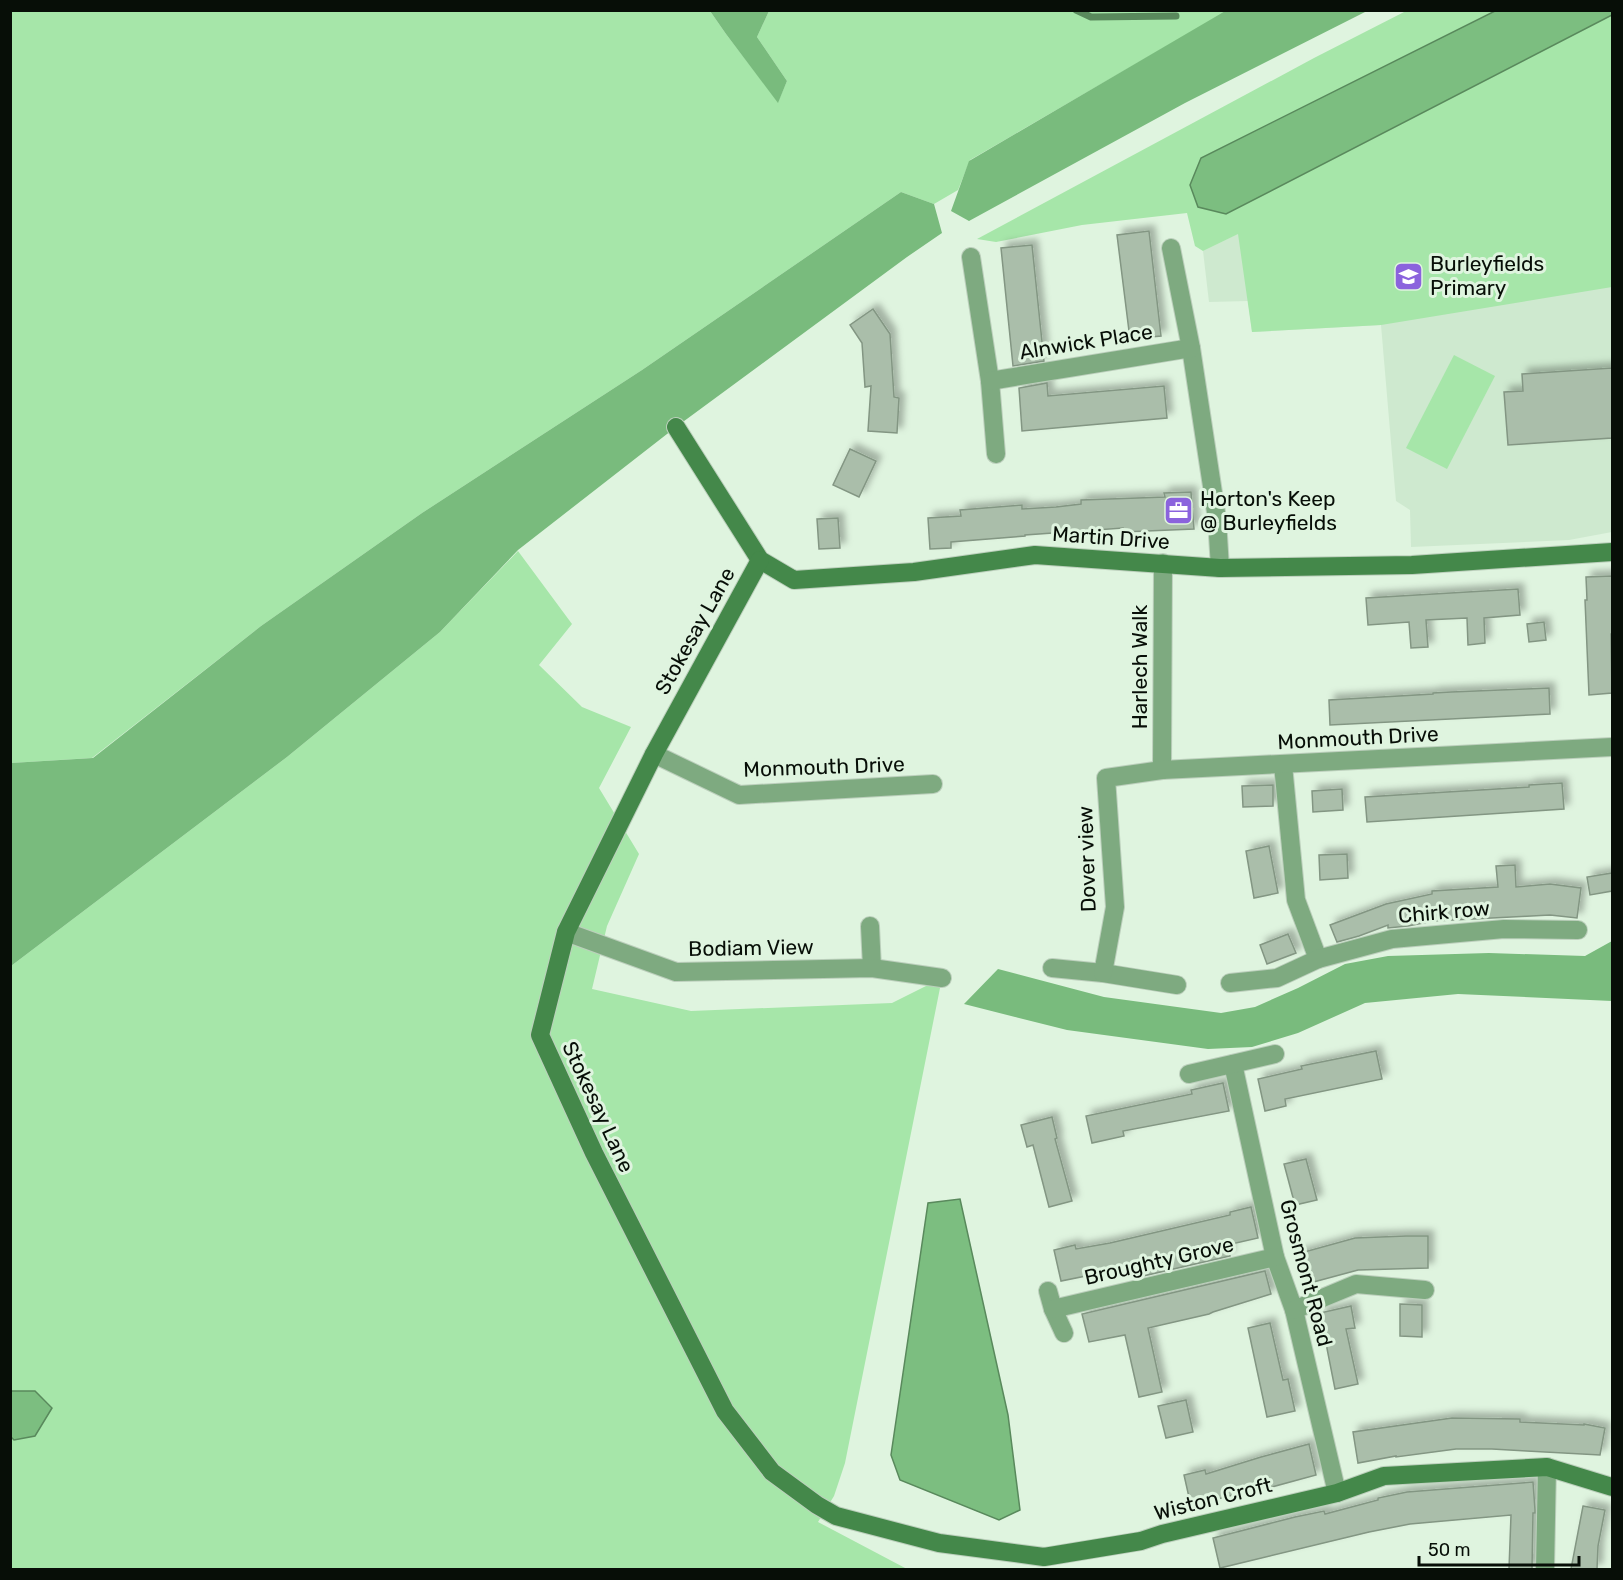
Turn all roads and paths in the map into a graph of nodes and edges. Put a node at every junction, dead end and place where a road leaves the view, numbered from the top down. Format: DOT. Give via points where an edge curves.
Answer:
graph roads {
  1 [pos="1171,248"];
  2 [pos="971,257"];
  3 [pos="1191,348"];
  4 [pos="990,381"];
  5 [pos="676,427"];
  6 [pos="996,454"];
  7 [pos="1612,552"];
  8 [pos="760,560"];
  9 [pos="1162,563"];
  10 [pos="1220,568"];
  11 [pos="1612,747"];
  12 [pos="654,754"];
  13 [pos="1283,765"];
  14 [pos="1162,770"];
  15 [pos="1106,778"];
  16 [pos="933,784"];
  17 [pos="870,926"];
  18 [pos="1578,930"];
  19 [pos="566,932"];
  20 [pos="1318,959"];
  21 [pos="872,968"];
  22 [pos="1052,968"];
  23 [pos="1103,974"];
  24 [pos="942,978"];
  25 [pos="1230,983"];
  26 [pos="1177,985"];
  27 [pos="1275,1054"];
  28 [pos="1233,1064"];
  29 [pos="1189,1074"];
  30 [pos="1275,1257"];
  31 [pos="1425,1290"];
  32 [pos="1048,1291"];
  33 [pos="1053,1309"];
  34 [pos="1294,1310"];
  35 [pos="1064,1334"];
  36 [pos="1547,1467"];
  37 [pos="1612,1487"];
  38 [pos="1337,1493"];
  39 [pos="825,1510"];
  40 [pos="1545,1569"];
  1 -- 3 [label="street"];
  2 -- 4 [label="street"];
  3 -- 4 [label="street, Alnwick Place"];
  3 -- 10 [label="street" via="1217,519"];
  4 -- 6 [label="street"];
  5 -- 8 [label="street"];
  7 -- 10 [label="street, Martin Drive" via="1412,565"];
  8 -- 9 [label="street, Martin Drive" via="794,580 914,572 1035,555"];
  8 -- 12 [label="street, Stokesay Lane"];
  9 -- 10 [label="street, Martin Drive"];
  9 -- 14 [label="street, Harlech Walk"];
  11 -- 13 [label="street, Monmouth Drive"];
  12 -- 16 [label="street, Monmouth Drive" via="739,795"];
  12 -- 19 [label="street, Stokesay Lane"];
  13 -- 14 [label="street, Monmouth Drive"];
  13 -- 20 [label="street" via="1296,900"];
  14 -- 15 [label="street, Monmouth Drive"];
  15 -- 23 [label="street, Dover view" via="1115,907"];
  17 -- 21 [label="street"];
  18 -- 20 [label="street, Chirk row" via="1504,929 1392,939"];
  19 -- 21 [label="street, Bodiam View" via="676,972"];
  19 -- 39 [label="street, Stokesay Lane" via="540,1035 594,1154 725,1411 772,1472"];
  20 -- 25 [label="street, Chirk row" via="1277,978"];
  21 -- 24 [label="street, Bodiam View"];
  22 -- 23 [label="street"];
  23 -- 26 [label="street"];
  27 -- 28 [label="street"];
  28 -- 29 [label="street"];
  28 -- 30 [label="street, Grosmont Road"];
  30 -- 33 [label="street, Broughty Grove"];
  30 -- 34 [label="street, Grosmont Road"];
  31 -- 34 [label="street" via="1356,1284"];
  32 -- 33 [label="street"];
  33 -- 35 [label="street"];
  34 -- 38 [label="street, Grosmont Road"];
  36 -- 37 [label="street, Wiston Croft"];
  36 -- 38 [label="street, Wiston Croft" via="1384,1476"];
  36 -- 40 [label="street"];
  38 -- 39 [label="street, Wiston Croft" via="1141,1541 1044,1557 939,1543"];
}
